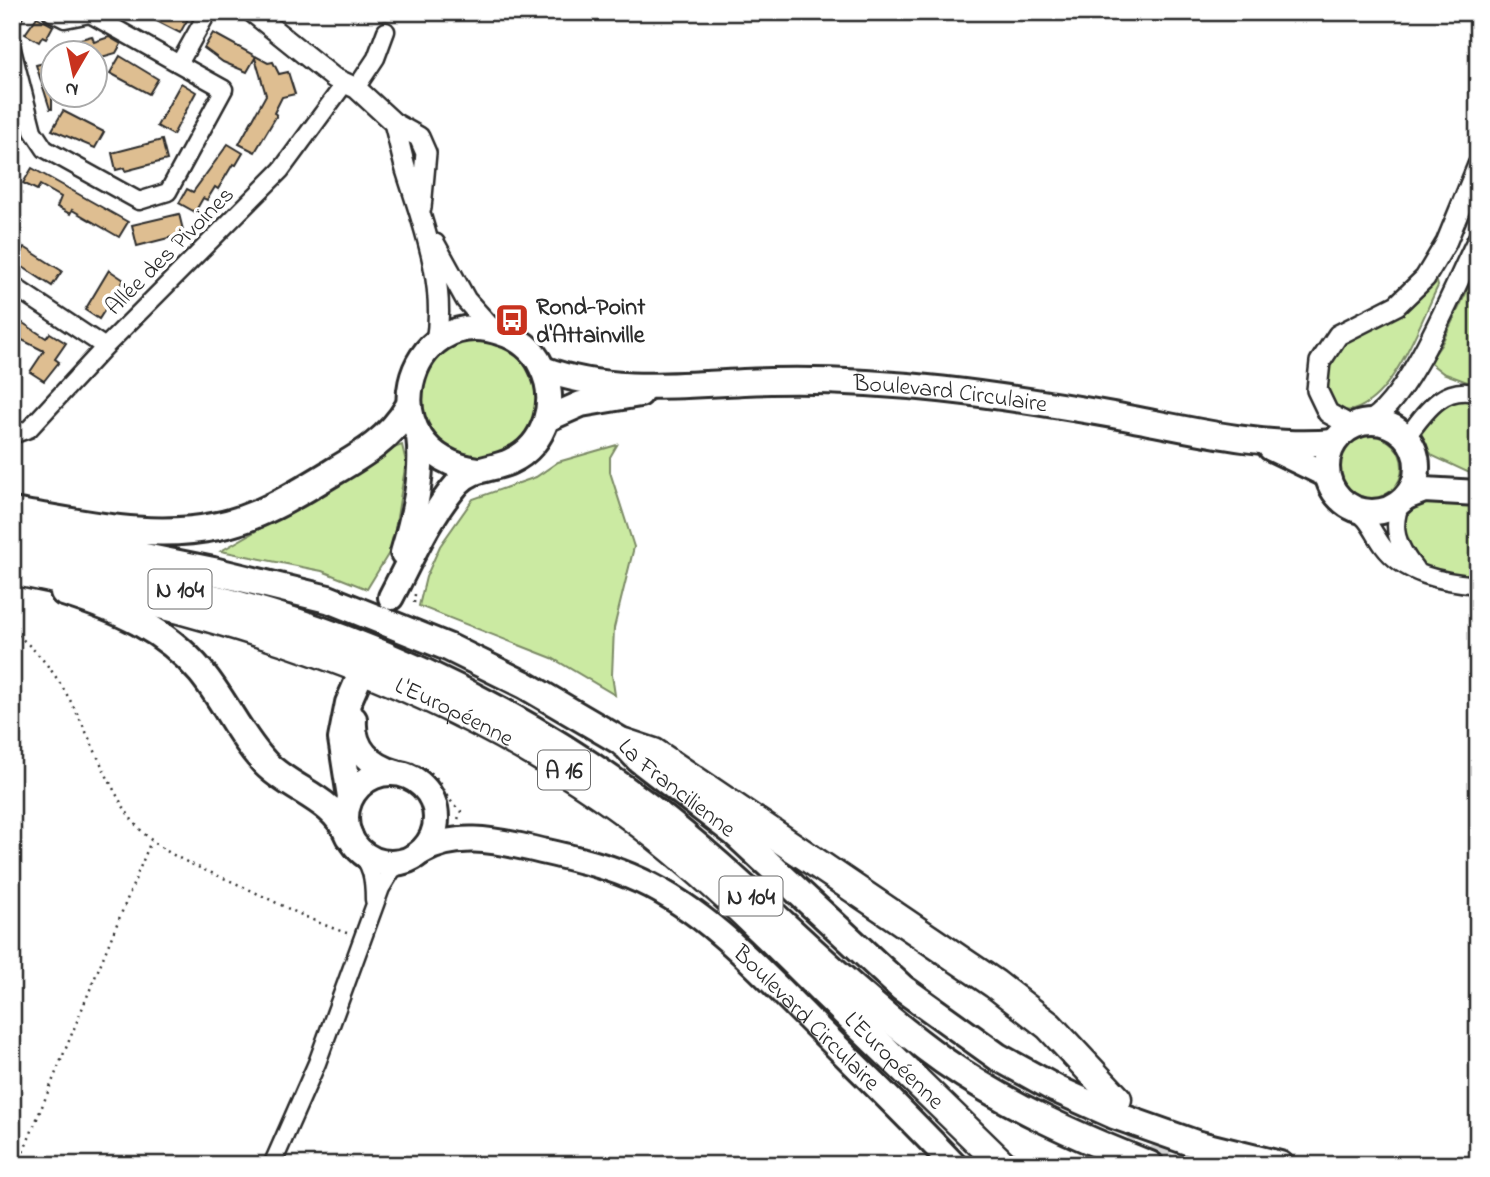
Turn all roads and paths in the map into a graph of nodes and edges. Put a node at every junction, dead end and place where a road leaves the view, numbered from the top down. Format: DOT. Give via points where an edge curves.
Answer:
graph roads {
  1 [pos="15,12"];
  2 [pos="51,12"];
  3 [pos="208,12"];
  4 [pos="252,12"];
  5 [pos="12,18"];
  6 [pos="386,31"];
  7 [pos="12,49"];
  8 [pos="180,64"];
  9 [pos="351,85"];
  10 [pos="1478,165"];
  11 [pos="428,231"];
  12 [pos="1478,239"];
  13 [pos="12,285"];
  14 [pos="492,329"];
  15 [pos="436,342"];
  16 [pos="105,347"];
  17 [pos="543,369"];
  18 [pos="682,386"];
  19 [pos="1478,394"];
  20 [pos="408,408"];
  21 [pos="547,419"];
  22 [pos="1362,424"];
  23 [pos="1217,433"];
  24 [pos="12,435"];
  25 [pos="419,436"];
  26 [pos="1334,442"];
  27 [pos="1411,448"];
  28 [pos="478,470"];
  29 [pos="1327,475"];
  30 [pos="1478,486"];
  31 [pos="1478,494"];
  32 [pos="1404,499"];
  33 [pos="1352,508"];
  34 [pos="12,512"];
  35 [pos="12,530"];
  36 [pos="12,552"];
  37 [pos="12,570"];
  38 [pos="1419,572"];
  39 [pos="12,578"];
  40 [pos="1478,585"];
  41 [pos="415,590"];
  42 [pos="414,603"];
  43 [pos="12,631"];
  44 [pos="624,743"];
  45 [pos="396,773"];
  46 [pos="431,796"];
  47 [pos="350,797"];
  48 [pos="455,832"];
  49 [pos="152,840"];
  50 [pos="353,843"];
  51 [pos="415,855"];
  52 [pos="373,906"];
  53 [pos="364,938"];
  54 [pos="1117,1099"];
  55 [pos="18,1165"];
  56 [pos="272,1165"];
  57 [pos="954,1165"];
  58 [pos="1003,1165"];
  59 [pos="1150,1165"];
  60 [pos="1280,1165"];
  1 -- 5 [label="street"];
  2 -- 8 [label="street" via="65,19 90,14"];
  3 -- 8 [label="street"];
  4 -- 9 [label="street"];
  6 -- 9 [label="street, Allée des Pivoines" via="376,58"];
  7 -- 8 [label="street" via="33,131 45,149 139,201 168,192 224,89"];
  9 -- 11 [label="street" via="424,144 421,208"];
  9 -- 16 [label="street, Allée des Pivoines" via="281,170"];
  10 -- 22 [label="street" via="1446,243 1424,278 1397,305 1338,335 1320,362 1317,390 1321,401 1336,418"];
  11 -- 14 [label="street" via="466,300"];
  11 -- 15 [label="street" via="440,305"];
  12 -- 22 [label="street" via="1413,371 1380,415"];
  13 -- 16 [label="street"];
  14 -- 15 [label="main road" via="474,328"];
  14 -- 17 [label="main road" via="527,347"];
  15 -- 20 [label="main road" via="411,378"];
  16 -- 24 [label="street, Allée des Pivoines" via="29,429"];
  17 -- 18 [label="main road, Boulevard Circulaire" via="590,380"];
  17 -- 21 [label="main road" via="548,385"];
  18 -- 21 [label="main road, Boulevard Circulaire" via="581,404"];
  18 -- 23 [label="main road, Boulevard Circulaire" via="832,380 901,385 968,391"];
  19 -- 27 [label="street" via="1457,391 1427,410"];
  20 -- 25 [label="main road"];
  20 -- 34 [label="highway" via="385,437 359,456 288,499 219,526 137,532"];
  21 -- 28 [label="main road" via="529,449 497,467"];
  22 -- 26 [label="main road"];
  22 -- 27 [label="main road" via="1381,423 1395,429"];
  23 -- 26 [label="main road, Boulevard Circulaire" via="1306,444"];
  23 -- 29 [label="main road, Boulevard Circulaire" via="1271,448"];
  25 -- 28 [label="main road" via="443,460"];
  25 -- 28 [label="main road" via="412,523 391,597 431,522 461,480"];
  26 -- 29 [label="main road"];
  27 -- 30 [label="main road" via="1432,468"];
  27 -- 32 [label="main road" via="1415,479"];
  29 -- 33 [label="main road" via="1336,494"];
  31 -- 32 [label="main road" via="1424,490"];
  32 -- 33 [label="main road" via="1376,512"];
  32 -- 38 [label="street" via="1395,519 1395,536"];
  33 -- 38 [label="street" via="1365,517 1389,554"];
  35 -- 44 [label="highway, La Francilienne / N 104" via="328,599 525,684"];
  36 -- 59 [label="highway, La Francilienne / N 104" via="172,587 262,613 344,639 444,683 579,759 648,807 944,1060 1023,1109"];
  37 -- 58 [label="highway, L'Européenne / A 16" via="171,606 320,651 437,699 546,758 695,868"];
  38 -- 40 [label="street"];
  39 -- 50 [label="highway" via="108,606 171,641 201,672 265,763 330,808"];
  41 -- 42 [label="path"];
  43 -- 49 [label="path" via="63,684 129,816"];
  44 -- 54 [label="highway, A 16" via="654,753 995,984 1049,1026"];
  44 -- 60 [label="highway, La Francilienne / N 104" via="735,833 902,988 998,1057 1114,1115 1196,1144"];
  45 -- 46 [label="main road" via="410,777"];
  45 -- 47 [label="main road" via="369,778"];
  45 -- 47 [label="main road" via="369,760 356,742 353,726 358,680 341,739"];
  46 -- 48 [label="main road"];
  46 -- 51 [label="main road" via="436,821 430,841"];
  47 -- 50 [label="main road" via="345,822"];
  48 -- 51 [label="main road, Boulevard Circulaire"];
  48 -- 57 [label="main road, Boulevard Circulaire" via="588,862 642,881 674,899 779,989"];
  49 -- 53 [label="path" via="178,859 321,926"];
  49 -- 55 [label="path"];
  50 -- 51 [label="main road" via="382,863"];
  50 -- 52 [label="street" via="367,860 374,880"];
  51 -- 52 [label="street" via="392,870"];
  52 -- 53 [label="street"];
  53 -- 56 [label="street"];
}
